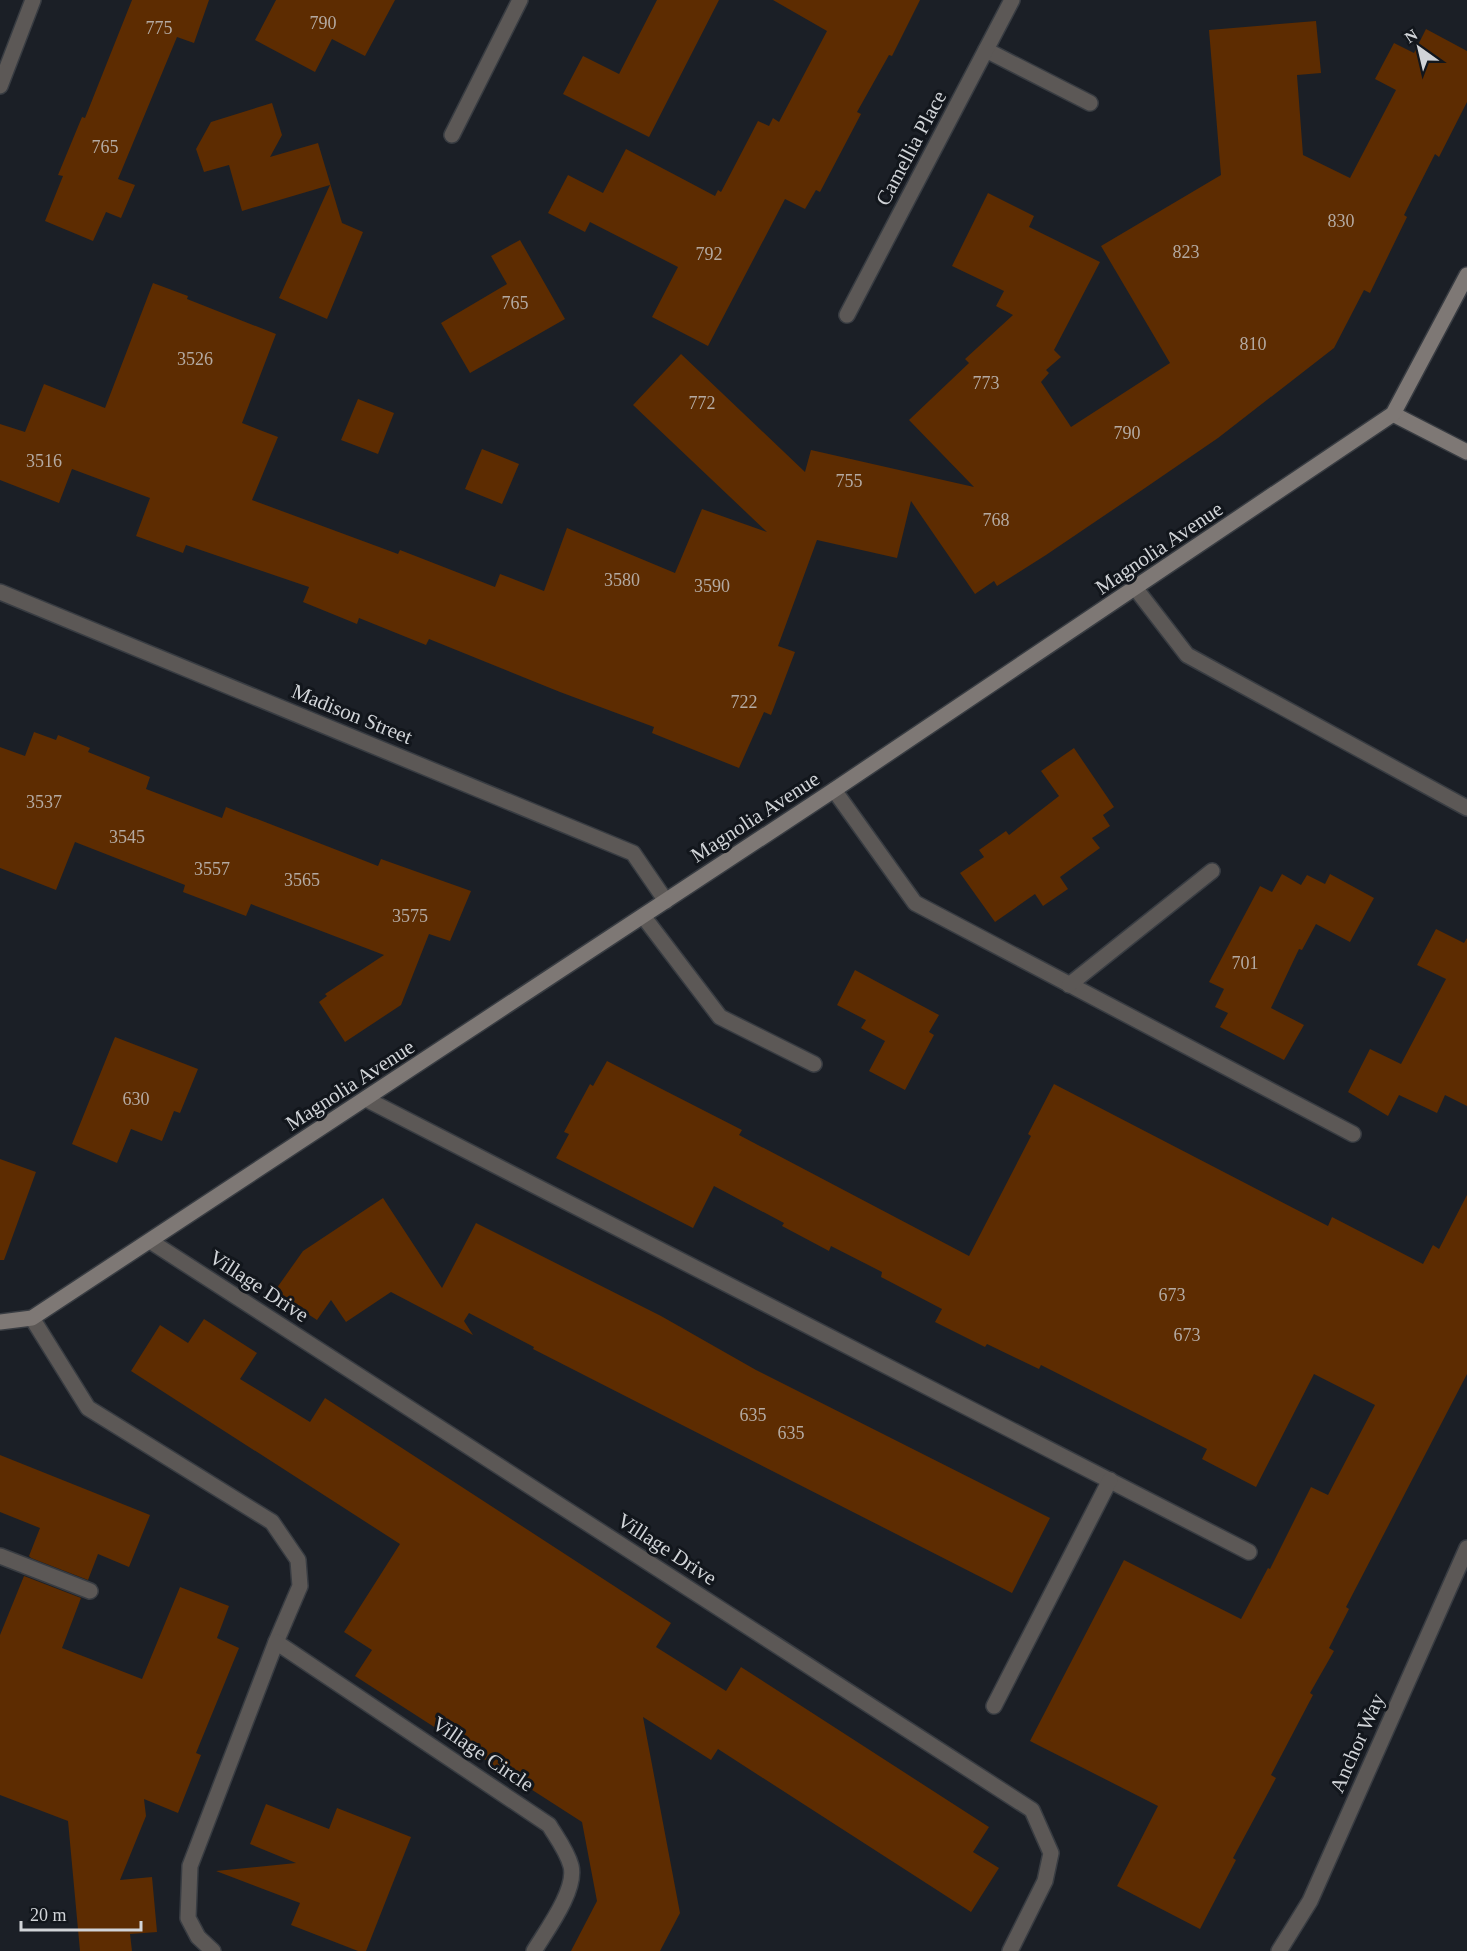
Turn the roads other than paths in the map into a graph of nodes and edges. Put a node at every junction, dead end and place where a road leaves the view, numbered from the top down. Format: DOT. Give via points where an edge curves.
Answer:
graph roads {
  1 [pos="33,0"];
  2 [pos="520,0"];
  3 [pos="1012,0"];
  4 [pos="987,50"];
  5 [pos="0,86"];
  6 [pos="1090,103"];
  7 [pos="452,135"];
  8 [pos="1467,275"];
  9 [pos="847,315"];
  10 [pos="1393,414"];
  11 [pos="1467,452"];
  12 [pos="1136,589"];
  13 [pos="0,592"];
  14 [pos="834,790"];
  15 [pos="1467,808"];
  16 [pos="1212,872"];
  17 [pos="666,901"];
  18 [pos="643,916"];
  19 [pos="1069,985"];
  20 [pos="814,1064"];
  21 [pos="366,1099"];
  22 [pos="1353,1134"];
  23 [pos="150,1241"];
  24 [pos="32,1318"];
  25 [pos="0,1322"];
  26 [pos="1110,1480"];
  27 [pos="1467,1548"];
  28 [pos="1250,1552"];
  29 [pos="0,1556"];
  30 [pos="90,1591"];
  31 [pos="276,1642"];
  32 [pos="994,1706"];
  33 [pos="213,1951"];
  34 [pos="534,1951"];
  35 [pos="1010,1951"];
  36 [pos="1279,1951"];
  1 -- 5 [label="street"];
  2 -- 7 [label="street"];
  3 -- 4 [label="street, Camellia Place"];
  4 -- 6 [label="street"];
  4 -- 9 [label="street, Camellia Place"];
  8 -- 10 [label="main road, Magnolia Avenue"];
  10 -- 11 [label="main road"];
  10 -- 12 [label="main road, Magnolia Avenue"];
  12 -- 14 [label="main road, Magnolia Avenue"];
  12 -- 15 [label="street" via="1187,655"];
  13 -- 17 [label="street, Madison Street" via="633,852"];
  14 -- 17 [label="main road, Magnolia Avenue"];
  14 -- 19 [label="street" via="915,903"];
  16 -- 19 [label="street"];
  17 -- 18 [label="main road, Magnolia Avenue"];
  18 -- 20 [label="street" via="720,1017"];
  18 -- 21 [label="main road, Magnolia Avenue"];
  19 -- 22 [label="street"];
  21 -- 23 [label="main road, Magnolia Avenue"];
  21 -- 26 [label="street"];
  23 -- 24 [label="main road, Magnolia Avenue"];
  23 -- 35 [label="street, Village Drive" via="1032,1810 1051,1853 1045,1881"];
  24 -- 25 [label="main road, Magnolia Avenue"];
  24 -- 31 [label="street" via="88,1408 272,1522 298,1560 300,1586"];
  26 -- 28 [label="street"];
  26 -- 32 [label="street"];
  27 -- 36 [label="street, Anchor Way" via="1310,1901"];
  29 -- 30 [label="street"];
  31 -- 33 [label="street" via="190,1866 188,1918 198,1937"];
  31 -- 34 [label="street, Village Circle" via="549,1825 572,1869 563,1904"];
}
